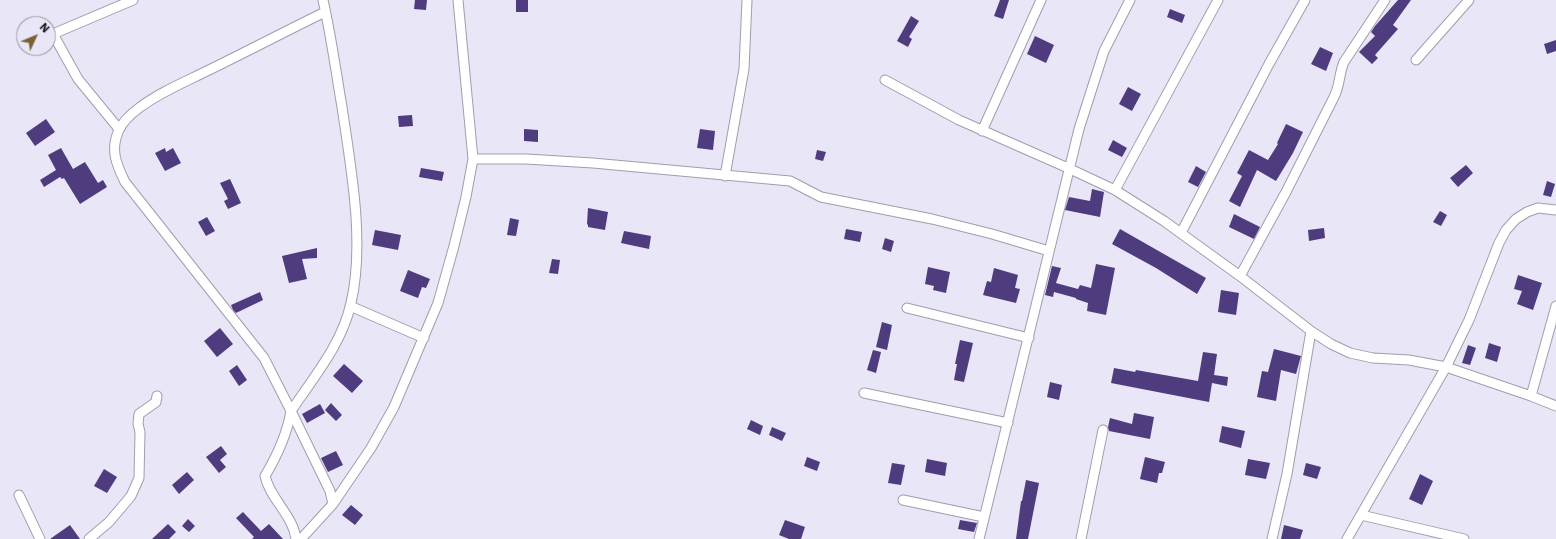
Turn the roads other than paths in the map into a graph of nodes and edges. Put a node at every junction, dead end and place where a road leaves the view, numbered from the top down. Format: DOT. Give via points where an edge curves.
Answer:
graph roads {
  1 [pos="133,0"];
  2 [pos="323,0"];
  3 [pos="458,0"];
  4 [pos="746,0"];
  5 [pos="1041,0"];
  6 [pos="1130,0"];
  7 [pos="1218,0"];
  8 [pos="1305,0"];
  9 [pos="1385,0"];
  10 [pos="1469,0"];
  11 [pos="325,12"];
  12 [pos="1416,60"];
  13 [pos="885,80"];
  14 [pos="119,129"];
  15 [pos="982,131"];
  16 [pos="473,159"];
  17 [pos="1068,168"];
  18 [pos="725,176"];
  19 [pos="1115,190"];
  20 [pos="1556,210"];
  21 [pos="1180,233"];
  22 [pos="1049,251"];
  23 [pos="1240,276"];
  24 [pos="350,306"];
  25 [pos="1556,306"];
  26 [pos="907,308"];
  27 [pos="1311,331"];
  28 [pos="424,338"];
  29 [pos="1029,338"];
  30 [pos="1446,368"];
  31 [pos="864,393"];
  32 [pos="157,396"];
  33 [pos="1531,396"];
  34 [pos="1556,406"];
  35 [pos="292,411"];
  36 [pos="1008,423"];
  37 [pos="1103,430"];
  38 [pos="19,496"];
  39 [pos="902,500"];
  40 [pos="333,504"];
  41 [pos="1361,515"];
  42 [pos="984,517"];
  43 [pos="38,538"];
  44 [pos="89,539"];
  45 [pos="296,539"];
  46 [pos="301,539"];
  47 [pos="979,539"];
  48 [pos="1081,539"];
  49 [pos="1272,539"];
  50 [pos="1347,539"];
  51 [pos="1464,539"];
  1 -- 14 [label="street" via="53,34 78,79"];
  2 -- 11 [label="street"];
  3 -- 16 [label="street"];
  4 -- 18 [label="street" via="744,69"];
  5 -- 15 [label="street"];
  6 -- 17 [label="street" via="1104,51"];
  7 -- 19 [label="street"];
  8 -- 21 [label="street"];
  9 -- 23 [label="street" via="1344,62 1340,70 1338,89 1322,122"];
  10 -- 12 [label="street"];
  11 -- 14 [label="street" via="156,97 128,117"];
  11 -- 24 [label="street" via="348,144 354,199 357,243"];
  13 -- 15 [label="street"];
  14 -- 35 [label="street" via="114,143 114,154 125,182 264,358"];
  15 -- 17 [label="street"];
  16 -- 18 [label="street" via="526,159"];
  16 -- 28 [label="street" via="454,246 438,303"];
  17 -- 19 [label="street"];
  17 -- 22 [label="street"];
  18 -- 22 [label="street" via="790,181 821,197 932,219"];
  19 -- 21 [label="street"];
  20 -- 30 [label="street" via="1538,208 1527,212 1506,230"];
  21 -- 23 [label="street"];
  22 -- 29 [label="street"];
  23 -- 27 [label="street"];
  24 -- 28 [label="street"];
  24 -- 35 [label="street" via="343,329 332,351"];
  25 -- 33 [label="street"];
  26 -- 29 [label="street"];
  27 -- 30 [label="street" via="1350,353 1373,358 1409,360"];
  27 -- 49 [label="street" via="1287,474"];
  28 -- 40 [label="street" via="394,407 371,448"];
  29 -- 36 [label="street"];
  30 -- 33 [label="street"];
  30 -- 41 [label="street"];
  31 -- 36 [label="street"];
  32 -- 44 [label="street" via="156,402 139,414 139,478 131,496 109,522"];
  33 -- 34 [label="street"];
  35 -- 40 [label="street" via="330,492"];
  35 -- 45 [label="street" via="278,454 265,476 274,497 289,518"];
  36 -- 42 [label="street"];
  37 -- 48 [label="street"];
  38 -- 43 [label="street"];
  39 -- 42 [label="street"];
  40 -- 46 [label="street"];
  41 -- 50 [label="street"];
  41 -- 51 [label="street"];
  42 -- 47 [label="street"];
}
